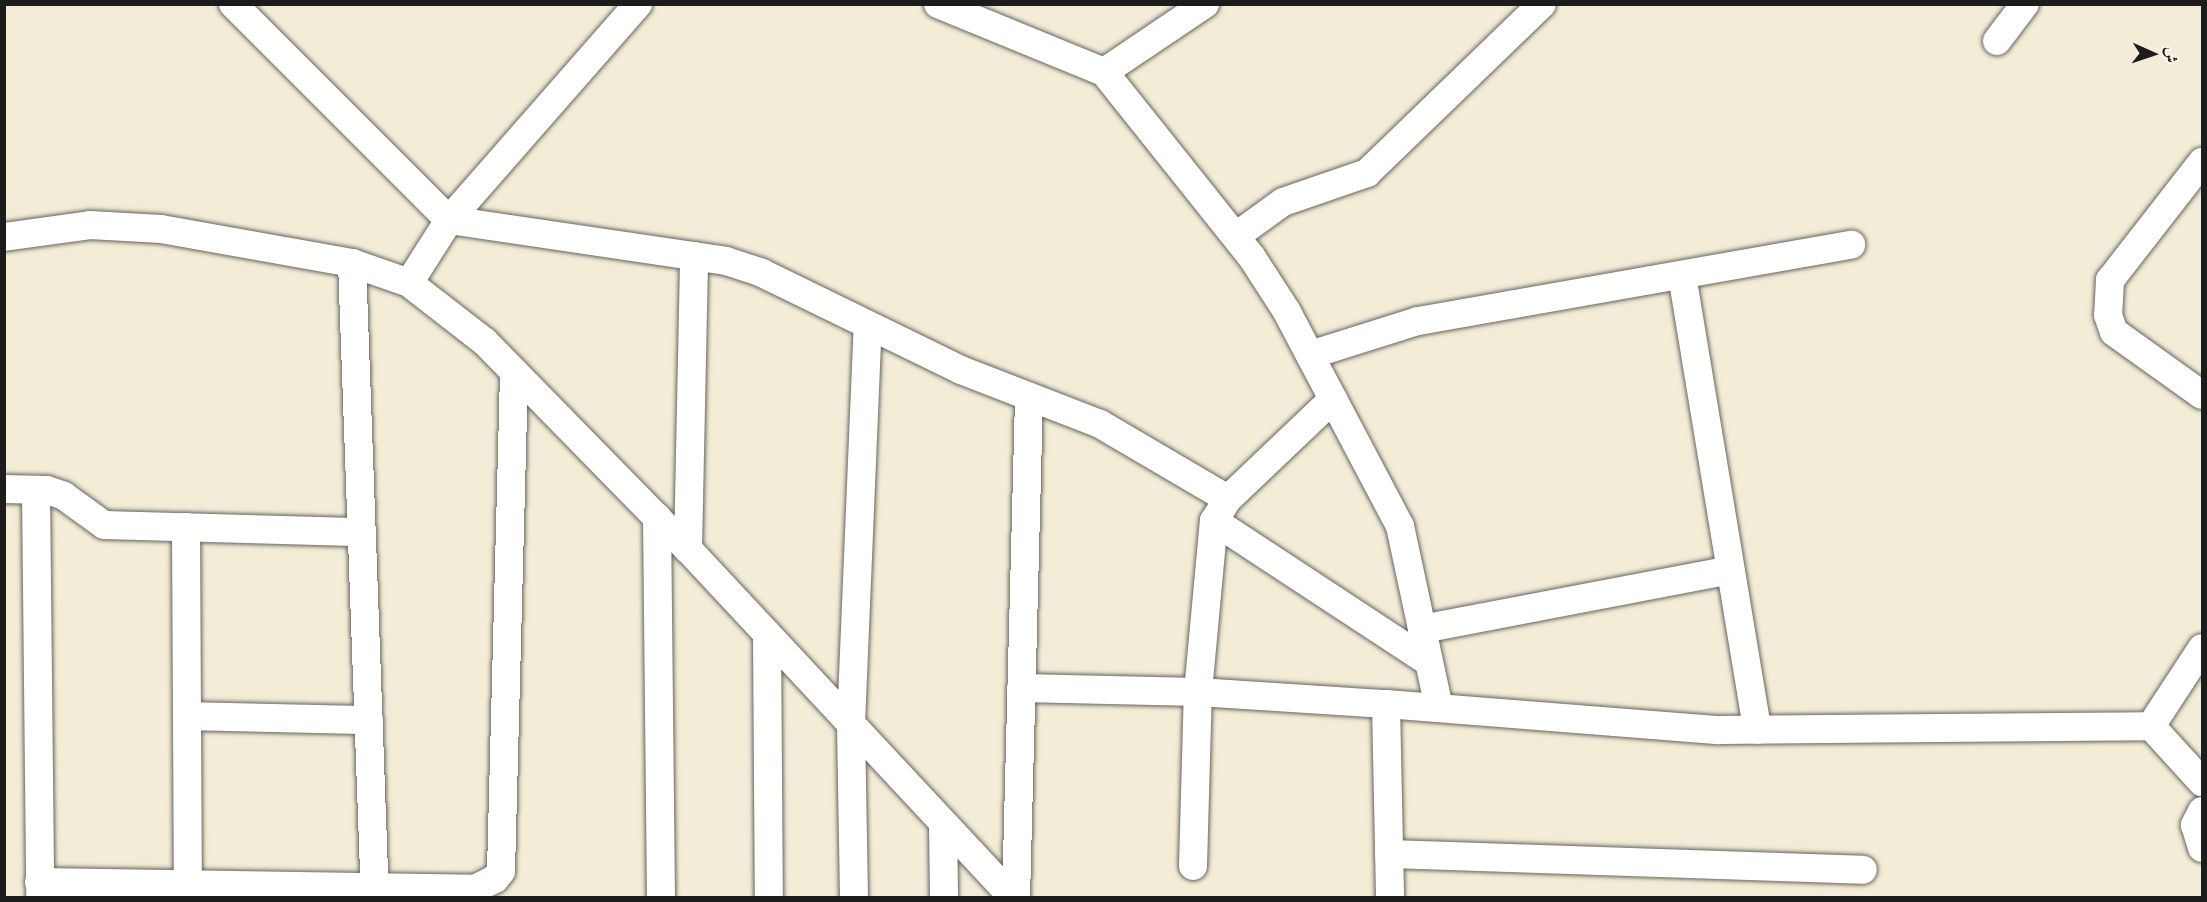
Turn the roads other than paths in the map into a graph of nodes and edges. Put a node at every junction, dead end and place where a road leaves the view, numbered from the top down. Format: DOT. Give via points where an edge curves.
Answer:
graph roads {
  1 [pos="233,4"];
  2 [pos="938,4"];
  3 [pos="1205,4"];
  4 [pos="1542,4"];
  5 [pos="2025,4"];
  6 [pos="631,7"];
  7 [pos="1996,40"];
  8 [pos="1104,72"];
  9 [pos="2202,162"];
  10 [pos="448,220"];
  11 [pos="1236,236"];
  12 [pos="4,237"];
  13 [pos="1851,245"];
  14 [pos="694,256"];
  15 [pos="352,263"];
  16 [pos="1682,275"];
  17 [pos="410,282"];
  18 [pos="868,326"];
  19 [pos="1310,355"];
  20 [pos="514,372"];
  21 [pos="2202,395"];
  22 [pos="1029,397"];
  23 [pos="1333,399"];
  24 [pos="4,489"];
  25 [pos="36,490"];
  26 [pos="1221,510"];
  27 [pos="657,517"];
  28 [pos="186,527"];
  29 [pos="362,532"];
  30 [pos="688,549"];
  31 [pos="1730,570"];
  32 [pos="1422,629"];
  33 [pos="767,634"];
  34 [pos="2202,648"];
  35 [pos="1429,663"];
  36 [pos="1022,688"];
  37 [pos="1198,693"];
  38 [pos="1386,704"];
  39 [pos="1439,708"];
  40 [pos="187,716"];
  41 [pos="369,720"];
  42 [pos="851,724"];
  43 [pos="2151,726"];
  44 [pos="1757,730"];
  45 [pos="2202,782"];
  46 [pos="2202,811"];
  47 [pos="943,823"];
  48 [pos="2202,848"];
  49 [pos="1389,854"];
  50 [pos="1194,866"];
  51 [pos="1863,870"];
  52 [pos="39,890"];
  53 [pos="188,891"];
  54 [pos="374,893"];
  55 [pos="661,897"];
  56 [pos="769,897"];
  57 [pos="854,897"];
  58 [pos="944,897"];
  59 [pos="1014,897"];
  60 [pos="1390,897"];
  1 -- 10 [label="street"];
  2 -- 8 [label="street"];
  3 -- 8 [label="street"];
  4 -- 11 [label="street" via="1367,173 1283,202"];
  5 -- 7 [label="street"];
  6 -- 10 [label="street"];
  8 -- 11 [label="street"];
  9 -- 21 [label="street" via="2110,280 2108,315 2114,332"];
  10 -- 14 [label="street"];
  10 -- 17 [label="street"];
  11 -- 19 [label="street"];
  12 -- 15 [label="street" via="90,225 161,229"];
  13 -- 16 [label="street"];
  14 -- 18 [label="street" via="762,273"];
  14 -- 30 [label="street"];
  15 -- 17 [label="street"];
  15 -- 29 [label="street"];
  16 -- 19 [label="street" via="1418,321"];
  16 -- 31 [label="street"];
  17 -- 20 [label="street" via="485,342"];
  18 -- 22 [label="street"];
  18 -- 42 [label="street"];
  19 -- 23 [label="street"];
  20 -- 27 [label="street"];
  20 -- 54 [label="street" via="501,871 488,885 475,889"];
  22 -- 26 [label="street" via="1100,424"];
  22 -- 36 [label="street"];
  23 -- 26 [label="street"];
  23 -- 32 [label="street" via="1400,526"];
  24 -- 25 [label="street"];
  25 -- 28 [label="street" via="64,496 104,525"];
  25 -- 52 [label="street"];
  26 -- 35 [label="street"];
  26 -- 37 [label="street"];
  27 -- 30 [label="street"];
  27 -- 55 [label="street"];
  28 -- 29 [label="street"];
  28 -- 40 [label="street"];
  29 -- 41 [label="street"];
  30 -- 33 [label="street"];
  31 -- 32 [label="street"];
  31 -- 44 [label="street"];
  32 -- 35 [label="street"];
  33 -- 42 [label="street"];
  33 -- 56 [label="street"];
  34 -- 43 [label="street"];
  35 -- 39 [label="street"];
  36 -- 37 [label="street"];
  36 -- 59 [label="street"];
  37 -- 38 [label="street"];
  37 -- 50 [label="street"];
  38 -- 39 [label="street"];
  38 -- 49 [label="street"];
  39 -- 44 [label="street"];
  40 -- 41 [label="street"];
  40 -- 53 [label="street"];
  41 -- 54 [label="street"];
  42 -- 47 [label="street"];
  42 -- 57 [label="street"];
  43 -- 44 [label="street"];
  43 -- 45 [label="street"];
  46 -- 48 [label="street" via="2196,825"];
  47 -- 58 [label="street"];
  47 -- 59 [label="street"];
  49 -- 51 [label="street"];
  49 -- 60 [label="street"];
  52 -- 53 [label="street"];
  53 -- 54 [label="street"];
}
